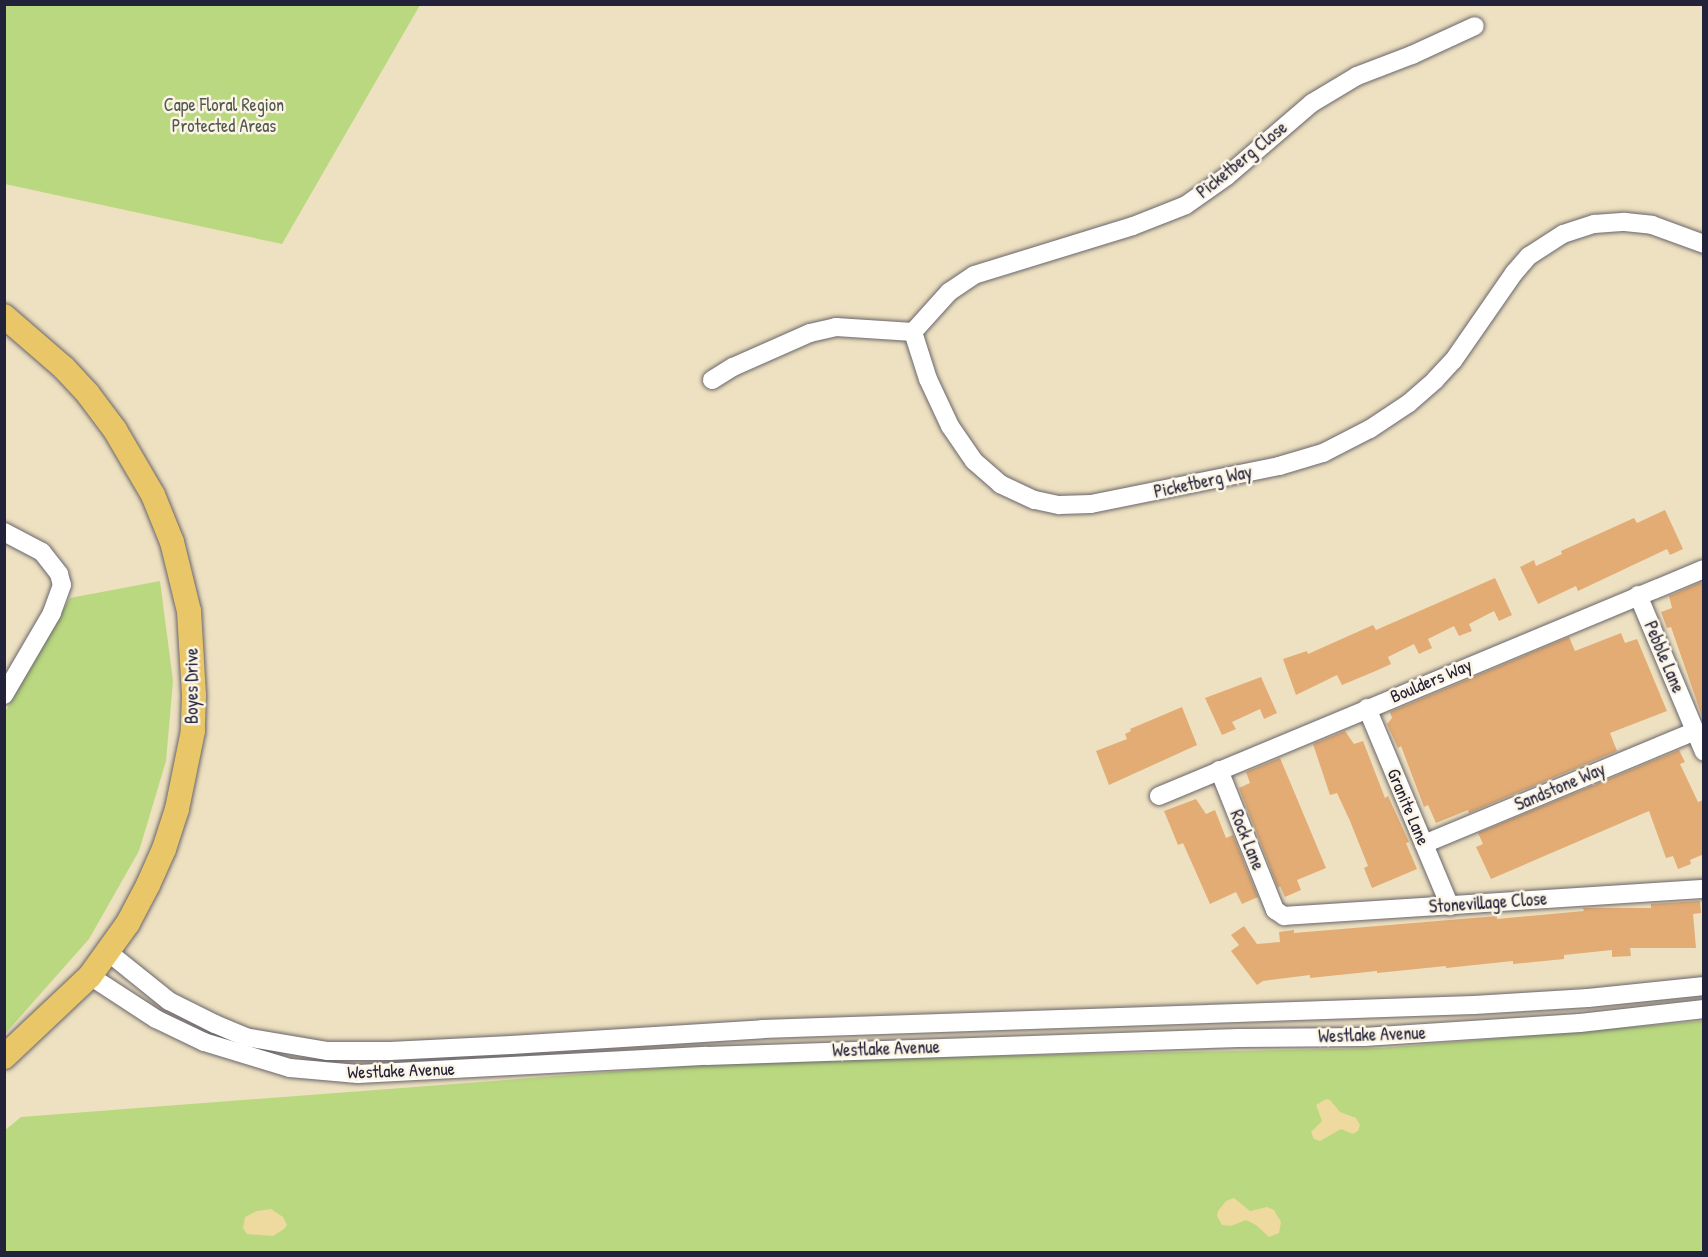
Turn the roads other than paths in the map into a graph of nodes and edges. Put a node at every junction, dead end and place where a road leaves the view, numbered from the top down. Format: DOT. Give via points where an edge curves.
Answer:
graph roads {
  1 [pos="1475,26"];
  2 [pos="1699,242"];
  3 [pos="4,316"];
  4 [pos="913,332"];
  5 [pos="712,380"];
  6 [pos="4,532"];
  7 [pos="1704,568"];
  8 [pos="1638,595"];
  9 [pos="4,695"];
  10 [pos="1367,708"];
  11 [pos="1695,731"];
  12 [pos="1704,752"];
  13 [pos="1219,770"];
  14 [pos="1159,796"];
  15 [pos="1424,844"];
  16 [pos="1704,889"];
  17 [pos="1450,906"];
  18 [pos="1275,910"];
  19 [pos="108,952"];
  20 [pos="90,976"];
  21 [pos="1704,986"];
  22 [pos="1704,1009"];
  23 [pos="4,1057"];
  1 -- 4 [label="street, Picketberg Close" via="1357,76 1312,103 1227,176 1186,205 1133,226 974,275 949,292"];
  2 -- 4 [label="street, Picketberg Way" via="1652,225 1624,222 1594,224 1563,234 1546,243 1514,273 1453,361 1435,380 1409,403 1351,439 1323,453 1279,466 1092,504 1059,505 1035,500 1000,484 974,461 945,416"];
  3 -- 19 [label="main road, Boyes Drive" via="64,368 115,430 153,495 172,542 189,612 194,660 193,731 177,809 148,885"];
  4 -- 5 [label="street" via="836,327 810,333"];
  6 -- 9 [label="street" via="42,552 59,574 62,585 52,613"];
  7 -- 8 [label="street, Boulders Way"];
  8 -- 10 [label="street, Boulders Way"];
  8 -- 11 [label="street, Pebble Lane"];
  10 -- 13 [label="street, Boulders Way"];
  10 -- 15 [label="street, Granite Lane"];
  11 -- 12 [label="street, Pebble Lane"];
  11 -- 15 [label="street, Sandstone Way"];
  13 -- 14 [label="street, Boulders Way"];
  13 -- 18 [label="street, Rock Lane"];
  15 -- 17 [label="street, Granite Lane"];
  16 -- 17 [label="street, Stonevillage Close"];
  17 -- 18 [label="street, Stonevillage Close" via="1289,917"];
  19 -- 20 [label="main road, Boyes Drive"];
  19 -- 21 [label="street, Westlake Avenue" via="169,1001 215,1024 245,1037 328,1051 412,1050 772,1029 1463,1005"];
  20 -- 22 [label="street, Westlake Avenue" via="156,1019 204,1042 290,1068 358,1074 719,1055 1364,1037 1580,1023"];
  20 -- 23 [label="main road, Boyes Drive"];
}
